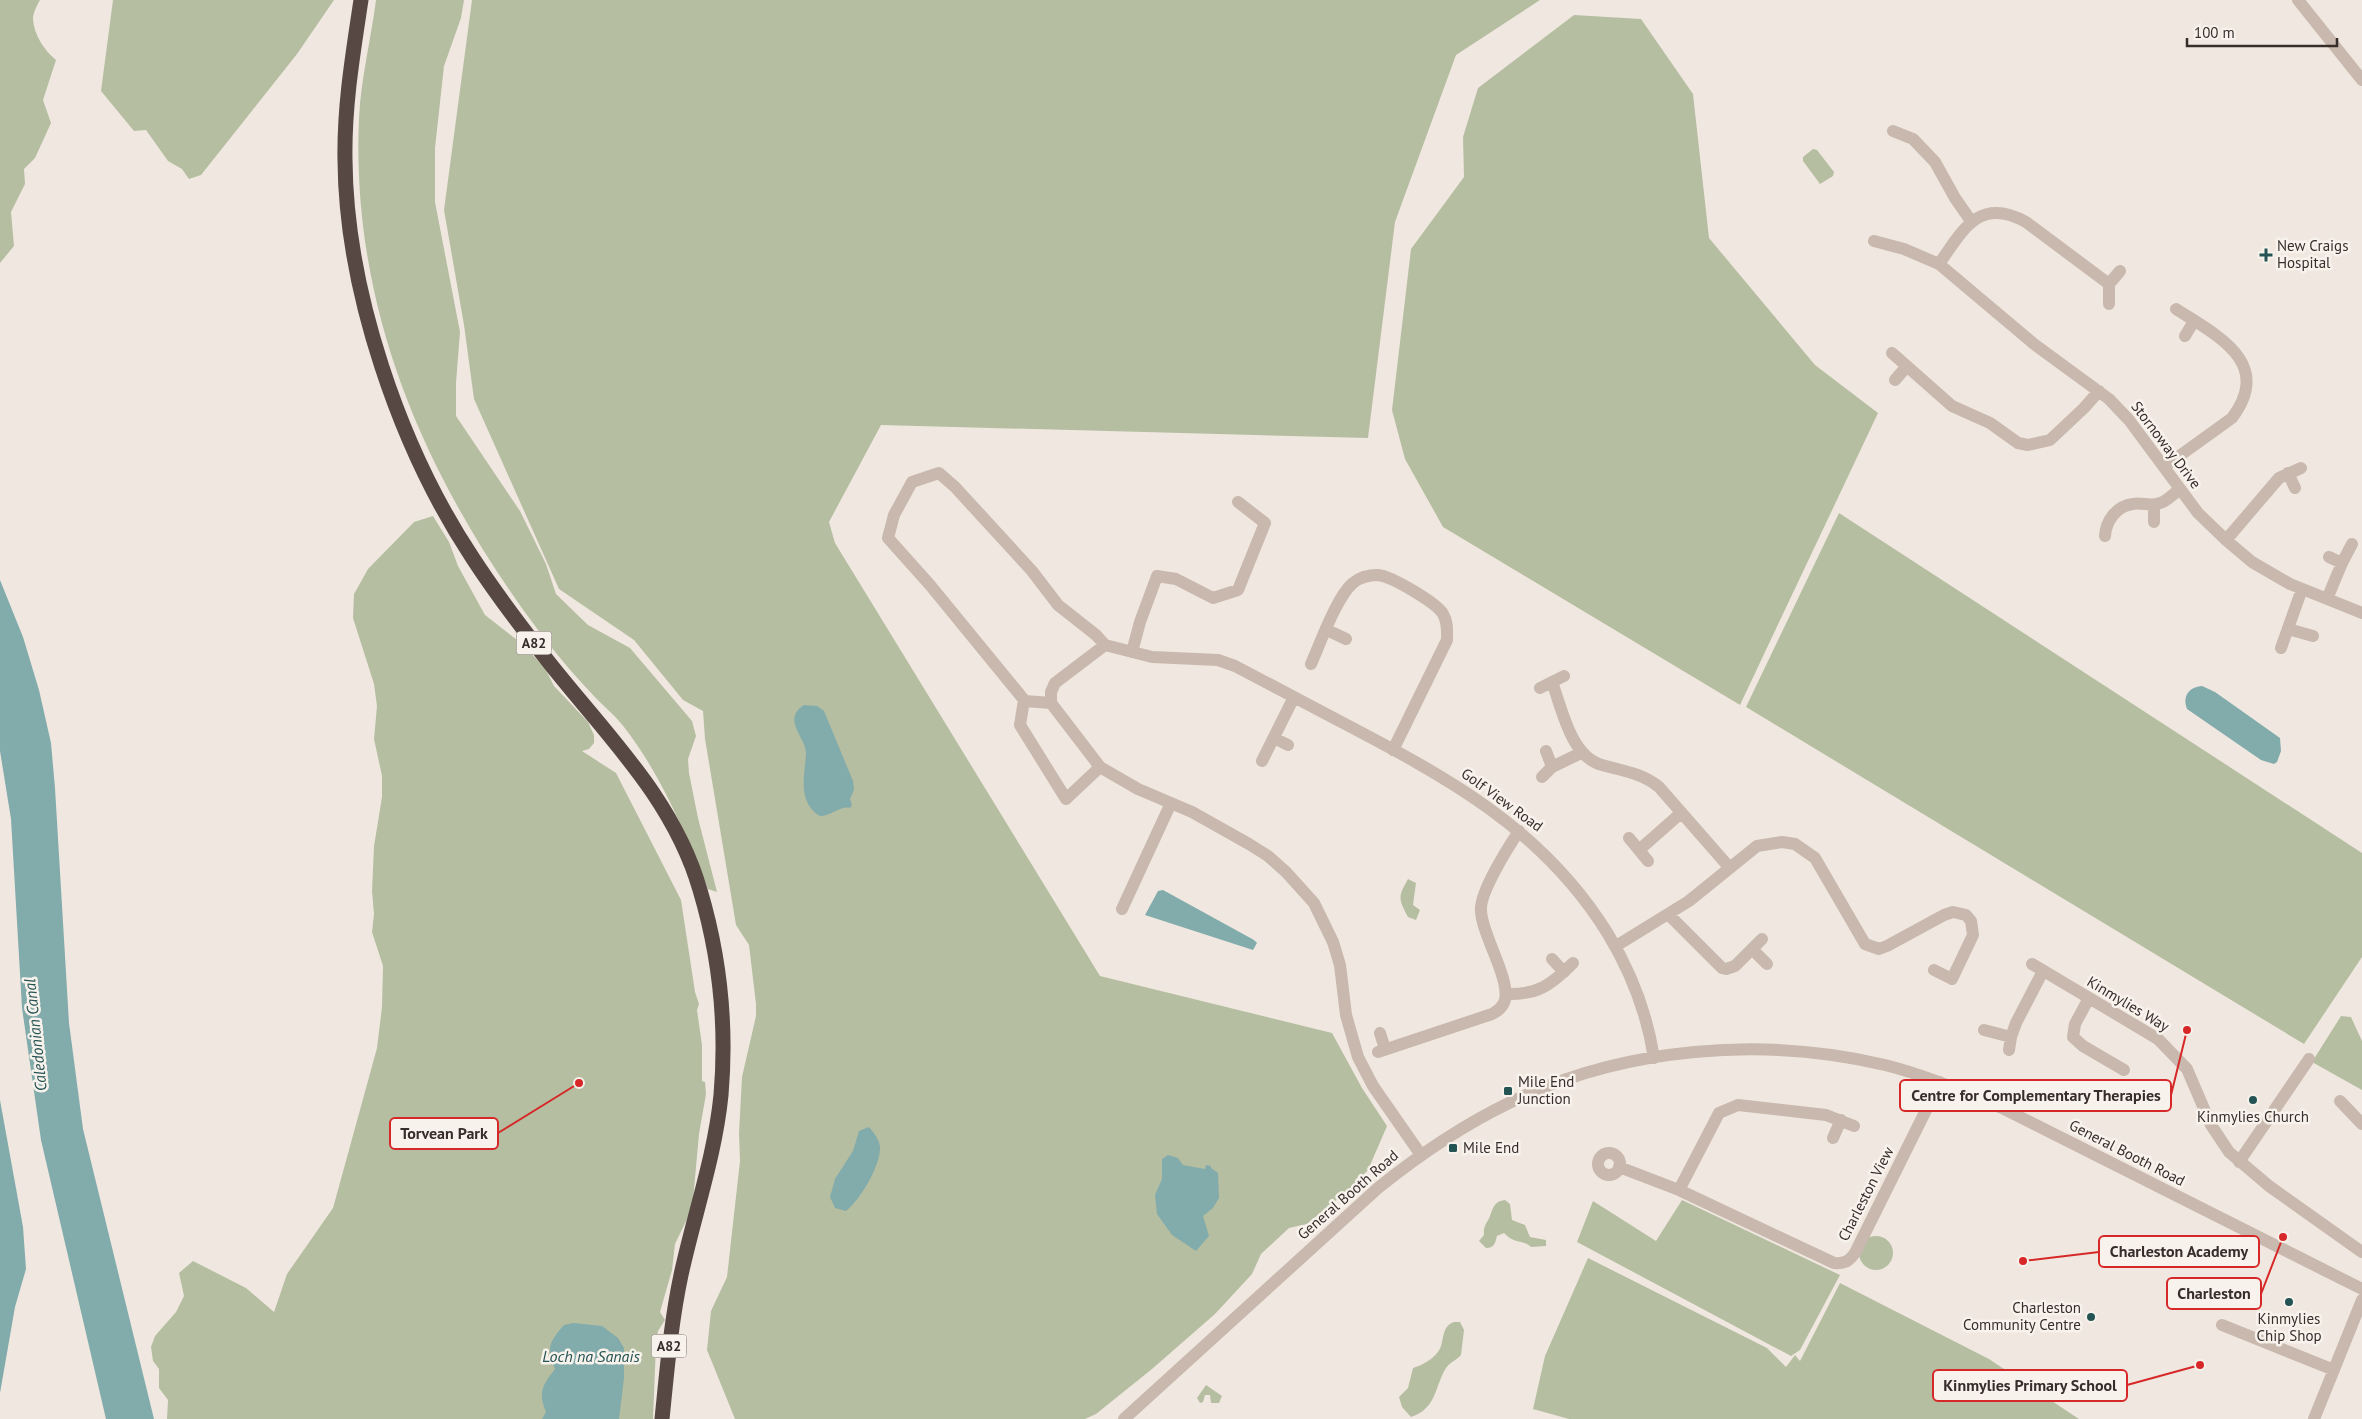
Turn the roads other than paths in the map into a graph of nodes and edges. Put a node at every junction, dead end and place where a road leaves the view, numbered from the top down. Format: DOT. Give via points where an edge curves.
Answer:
graph roads {
  1 [pos="362,0"];
  2 [pos="2298,0"];
  3 [pos="2362,80"];
  4 [pos="1892,131"];
  5 [pos="1971,221"];
  6 [pos="1874,241"];
  7 [pos="1938,264"];
  8 [pos="2120,271"];
  9 [pos="2109,284"];
  10 [pos="2109,304"];
  11 [pos="2176,309"];
  12 [pos="2194,322"];
  13 [pos="2185,336"];
  14 [pos="1892,352"];
  15 [pos="1907,366"];
  16 [pos="1895,380"];
  17 [pos="2099,391"];
  18 [pos="2164,466"];
  19 [pos="2301,468"];
  20 [pos="2288,473"];
  21 [pos="2294,488"];
  22 [pos="2179,490"];
  23 [pos="1238,502"];
  24 [pos="2154,505"];
  25 [pos="2154,522"];
  26 [pos="2105,536"];
  27 [pos="2226,540"];
  28 [pos="2352,544"];
  29 [pos="2330,557"];
  30 [pos="2342,563"];
  31 [pos="2302,589"];
  32 [pos="2327,599"];
  33 [pos="2362,613"];
  34 [pos="2288,629"];
  35 [pos="1326,630"];
  36 [pos="2313,636"];
  37 [pos="1346,639"];
  38 [pos="1105,645"];
  39 [pos="2281,648"];
  40 [pos="1132,652"];
  41 [pos="1310,664"];
  42 [pos="1564,676"];
  43 [pos="1552,682"];
  44 [pos="1540,688"];
  45 [pos="1294,697"];
  46 [pos="1024,700"];
  47 [pos="1052,702"];
  48 [pos="1274,738"];
  49 [pos="1288,745"];
  50 [pos="1393,750"];
  51 [pos="1546,751"];
  52 [pos="1581,753"];
  53 [pos="1262,761"];
  54 [pos="1552,767"];
  55 [pos="1100,768"];
  56 [pos="1542,777"];
  57 [pos="1171,803"];
  58 [pos="1681,813"];
  59 [pos="1519,831"];
  60 [pos="1629,838"];
  61 [pos="1639,850"];
  62 [pos="1648,861"];
  63 [pos="1729,867"];
  64 [pos="1122,909"];
  65 [pos="1669,915"];
  66 [pos="1762,939"];
  67 [pos="1616,946"];
  68 [pos="1752,949"];
  69 [pos="1552,959"];
  70 [pos="1767,964"];
  71 [pos="1934,970"];
  72 [pos="1506,994"];
  73 [pos="2089,998"];
  74 [pos="1984,1030"];
  75 [pos="1380,1033"];
  76 [pos="1654,1058"];
  77 [pos="2309,1058"];
  78 [pos="2124,1070"];
  79 [pos="1940,1082"];
  80 [pos="2340,1101"];
  81 [pos="1841,1120"];
  82 [pos="2362,1124"];
  83 [pos="1854,1126"];
  84 [pos="1833,1138"];
  85 [pos="1421,1155"];
  86 [pos="2239,1162"];
  87 [pos="1619,1167"];
  88 [pos="1679,1190"];
  89 [pos="2362,1252"];
  90 [pos="2362,1290"];
  91 [pos="2362,1300"];
  92 [pos="2222,1325"];
  93 [pos="2334,1370"];
  94 [pos="662,1419"];
  95 [pos="1124,1419"];
  96 [pos="2314,1419"];
  1 -- 94 [label="highway, A82" via="345,122 348,222 357,280 394,399 443,508 471,556 554,669 642,774 675,831 699,886 712,938 724,1013 720,1100 710,1158 676,1301"];
  2 -- 3 [label="street"];
  4 -- 5 [label="street" via="1913,139 1935,162"];
  5 -- 7 [label="street"];
  5 -- 9 [label="street" via="1987,214 2014,215"];
  6 -- 7 [label="street, Stornoway Drive" via="1904,249"];
  7 -- 17 [label="street, Stornoway Drive" via="2034,344"];
  8 -- 9 [label="street"];
  9 -- 10 [label="street"];
  11 -- 12 [label="street"];
  12 -- 13 [label="street"];
  12 -- 18 [label="street" via="2239,356 2246,383 2244,396 2232,418"];
  14 -- 15 [label="street"];
  15 -- 16 [label="street"];
  15 -- 17 [label="street" via="1952,406 2028,445 2050,440"];
  17 -- 18 [label="street, Stornoway Drive" via="2129,420"];
  18 -- 22 [label="street, Stornoway Drive"];
  19 -- 20 [label="street"];
  20 -- 21 [label="street"];
  20 -- 27 [label="street" via="2273,484"];
  22 -- 24 [label="street"];
  22 -- 27 [label="street, Stornoway Drive"];
  23 -- 40 [label="street" via="1264,523 1238,590 1214,598 1176,579 1157,576"];
  24 -- 25 [label="street"];
  24 -- 26 [label="street" via="2132,504 2118,510 2108,522"];
  27 -- 31 [label="street, Stornoway Drive" via="2252,562"];
  28 -- 30 [label="street"];
  29 -- 30 [label="street"];
  30 -- 32 [label="street"];
  31 -- 32 [label="street, Stornoway Drive"];
  31 -- 34 [label="street"];
  32 -- 33 [label="street, Stornoway Drive"];
  34 -- 36 [label="street"];
  34 -- 39 [label="street"];
  35 -- 37 [label="street"];
  35 -- 41 [label="street"];
  35 -- 50 [label="street" via="1343,596 1353,583 1366,576 1380,575 1392,580 1443,613 1447,640"];
  38 -- 40 [label="street, Golf View Road"];
  38 -- 46 [label="street" via="1058,605 1032,571 950,482 939,473 912,482 894,515 888,538"];
  38 -- 47 [label="street" via="1055,684 1051,692"];
  40 -- 45 [label="street, Golf View Road" via="1152,657 1218,660"];
  42 -- 43 [label="street"];
  43 -- 44 [label="street"];
  43 -- 52 [label="street"];
  45 -- 48 [label="street"];
  45 -- 50 [label="street, Golf View Road"];
  46 -- 47 [label="street"];
  46 -- 55 [label="street" via="1020,725 1066,799"];
  47 -- 55 [label="street"];
  48 -- 49 [label="street"];
  48 -- 53 [label="street"];
  50 -- 59 [label="street, Golf View Road" via="1458,786"];
  51 -- 54 [label="street"];
  52 -- 54 [label="street"];
  52 -- 58 [label="street" via="1600,765 1648,778"];
  54 -- 56 [label="street"];
  55 -- 57 [label="street"];
  57 -- 64 [label="street"];
  57 -- 85 [label="street" via="1268,856 1314,902 1333,942 1340,966 1348,1026 1358,1057 1373,1086"];
  58 -- 61 [label="street"];
  58 -- 63 [label="street"];
  59 -- 67 [label="street, Golf View Road" via="1571,880"];
  59 -- 72 [label="street" via="1485,893 1480,910"];
  60 -- 61 [label="street"];
  61 -- 62 [label="street"];
  63 -- 65 [label="street"];
  63 -- 71 [label="street" via="1757,846 1768,843 1782,842 1806,850 1823,869 1860,936 1871,948 1887,946 1944,915 1961,912 1971,921 1973,935 1950,984"];
  65 -- 67 [label="street"];
  65 -- 68 [label="street" via="1722,968 1731,969"];
  66 -- 68 [label="street"];
  67 -- 76 [label="street, Golf View Road" via="1638,994"];
  68 -- 70 [label="street"];
  69 -- 72 [label="street" via="1569,968 1545,988 1532,993"];
  72 -- 75 [label="street" via="1504,1003 1492,1014 1382,1050"];
  73 -- 74 [label="street, Kinmylies Way" via="2037,968 2010,1044"];
  73 -- 78 [label="street" via="2075,1024 2073,1037 2104,1064"];
  73 -- 86 [label="street, Kinmylies Way" via="2158,1039 2179,1058 2220,1140"];
  76 -- 79 [label="street, General Booth Road" via="1711,1051 1776,1050 1870,1062"];
  76 -- 85 [label="street, General Booth Road" via="1584,1075 1512,1101"];
  77 -- 86 [label="street"];
  79 -- 88 [label="street, Charleston View" via="1855,1253 1843,1264 1834,1263"];
  79 -- 90 [label="street, General Booth Road" via="2002,1108"];
  80 -- 82 [label="street"];
  81 -- 83 [label="street"];
  81 -- 84 [label="street"];
  81 -- 88 [label="street" via="1777,1109 1738,1105 1728,1108 1719,1113"];
  85 -- 95 [label="street, General Booth Road" via="1378,1188"];
  86 -- 89 [label="street, Kinmylies Way"];
  87 -- 88 [label="street, Charleston View"];
  91 -- 93 [label="street"];
  92 -- 93 [label="street"];
  93 -- 96 [label="street"];
}
